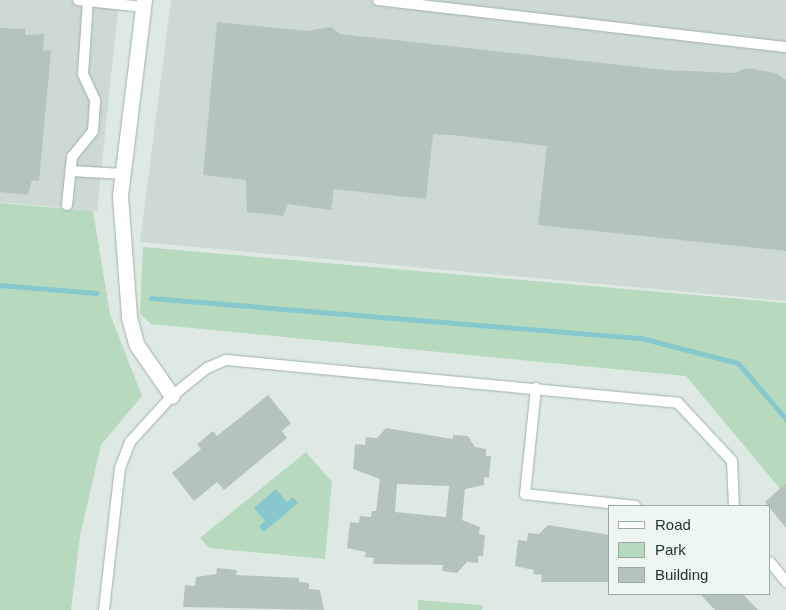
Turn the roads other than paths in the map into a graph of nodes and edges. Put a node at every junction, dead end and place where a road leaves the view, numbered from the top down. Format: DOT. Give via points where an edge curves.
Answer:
graph roads {
  1 [pos="85,0"];
  2 [pos="378,0"];
  3 [pos="143,4"];
  4 [pos="433,4"];
  5 [pos="786,47"];
  6 [pos="71,171"];
  7 [pos="123,174"];
  8 [pos="67,205"];
  9 [pos="536,388"];
  10 [pos="172,396"];
  11 [pos="626,505"];
  12 [pos="734,505"];
  13 [pos="771,563"];
  14 [pos="786,582"];
  15 [pos="104,610"];
  1 -- 3 [label="lane"];
  1 -- 6 [label="lane" via="83,74 95,100 93,131 72,157"];
  2 -- 4 [label="lane"];
  3 -- 7 [label="street"];
  4 -- 5 [label="lane"];
  6 -- 7 [label="lane"];
  6 -- 8 [label="lane"];
  7 -- 10 [label="street" via="129,317 136,344"];
  9 -- 10 [label="lane" via="226,360 207,368"];
  9 -- 11 [label="lane" via="525,494"];
  9 -- 12 [label="lane" via="678,403 732,460"];
  10 -- 15 [label="lane" via="130,442 120,468"];
  13 -- 14 [label="lane"];
}
